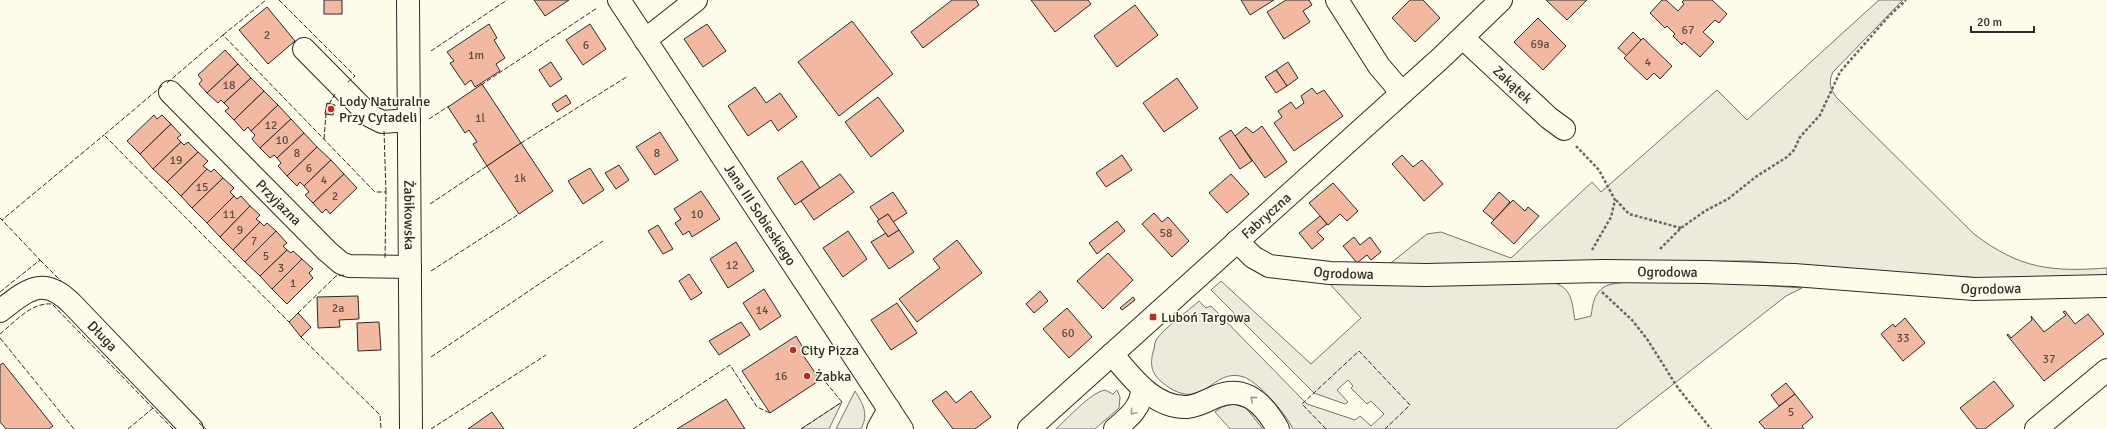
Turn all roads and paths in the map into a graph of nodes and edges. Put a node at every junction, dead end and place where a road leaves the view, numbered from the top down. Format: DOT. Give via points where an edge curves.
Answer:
graph roads {
  1 [pos="408,0"];
  2 [pos="619,0"];
  3 [pos="696,0"];
  4 [pos="1336,0"];
  5 [pos="1502,0"];
  6 [pos="1906,0"];
  7 [pos="1463,38"];
  8 [pos="645,40"];
  9 [pos="304,49"];
  10 [pos="170,92"];
  11 [pos="1402,93"];
  12 [pos="409,120"];
  13 [pos="1564,129"];
  14 [pos="1615,200"];
  15 [pos="1681,228"];
  16 [pos="1237,241"];
  17 [pos="410,267"];
  18 [pos="1589,271"];
  19 [pos="1642,272"];
  20 [pos="2107,286"];
  21 [pos="0,311"];
  22 [pos="1112,354"];
  23 [pos="2107,370"];
  24 [pos="1142,389"];
  25 [pos="889,409"];
  26 [pos="192,429"];
  27 [pos="411,429"];
  28 [pos="878,429"];
  29 [pos="902,429"];
  30 [pos="1029,429"];
  31 [pos="1115,429"];
  32 [pos="1278,429"];
  33 [pos="1710,429"];
  34 [pos="2036,429"];
  1 -- 12 [label="street, Żabikowska"];
  2 -- 8 [label="street, Jana III Sobieskiego"];
  3 -- 8 [label="street"];
  4 -- 11 [label="street" via="1379,66"];
  5 -- 7 [label="street, Fabryczna"];
  6 -- 15 [label="path" via="1840,72 1820,115 1800,137 1794,150 1728,199"];
  7 -- 11 [label="street, Fabryczna"];
  7 -- 13 [label="street, Zakątek"];
  8 -- 25 [label="street, Jana III Sobieskiego"];
  9 -- 12 [label="street" via="370,116 382,122"];
  10 -- 17 [label="street, Przyjazna" via="341,263 359,267"];
  11 -- 16 [label="street, Fabryczna"];
  12 -- 17 [label="street, Żabikowska"];
  13 -- 14 [label="path" via="1599,170"];
  14 -- 15 [label="path" via="1629,214"];
  14 -- 18 [label="path" via="1611,217 1592,248 1588,259"];
  15 -- 19 [label="path" via="1655,254"];
  16 -- 18 [label="street, Ogrodowa" via="1253,257 1270,266 1290,270 1418,275"];
  16 -- 22 [label="street, Fabryczna"];
  17 -- 27 [label="street, Żabikowska"];
  18 -- 19 [label="street, Ogrodowa"];
  18 -- 33 [label="path" via="1598,287 1647,338 1678,388"];
  19 -- 20 [label="street, Ogrodowa" via="1766,274 1974,289"];
  21 -- 26 [label="street, Długa" via="18,296 33,289 47,287 56,290"];
  22 -- 24 [label="street"];
  22 -- 30 [label="street, Fabryczna"];
  23 -- 34 [label="street"];
  24 -- 31 [label="street, one-way" via="1136,408"];
  32 -- 24 [label="street, one-way" via="1256,402 1248,395 1238,392 1227,392 1202,404 1186,407 1170,403"];
  25 -- 28 [label="street"];
  25 -- 29 [label="street, Jana III Sobieskiego"];
}
